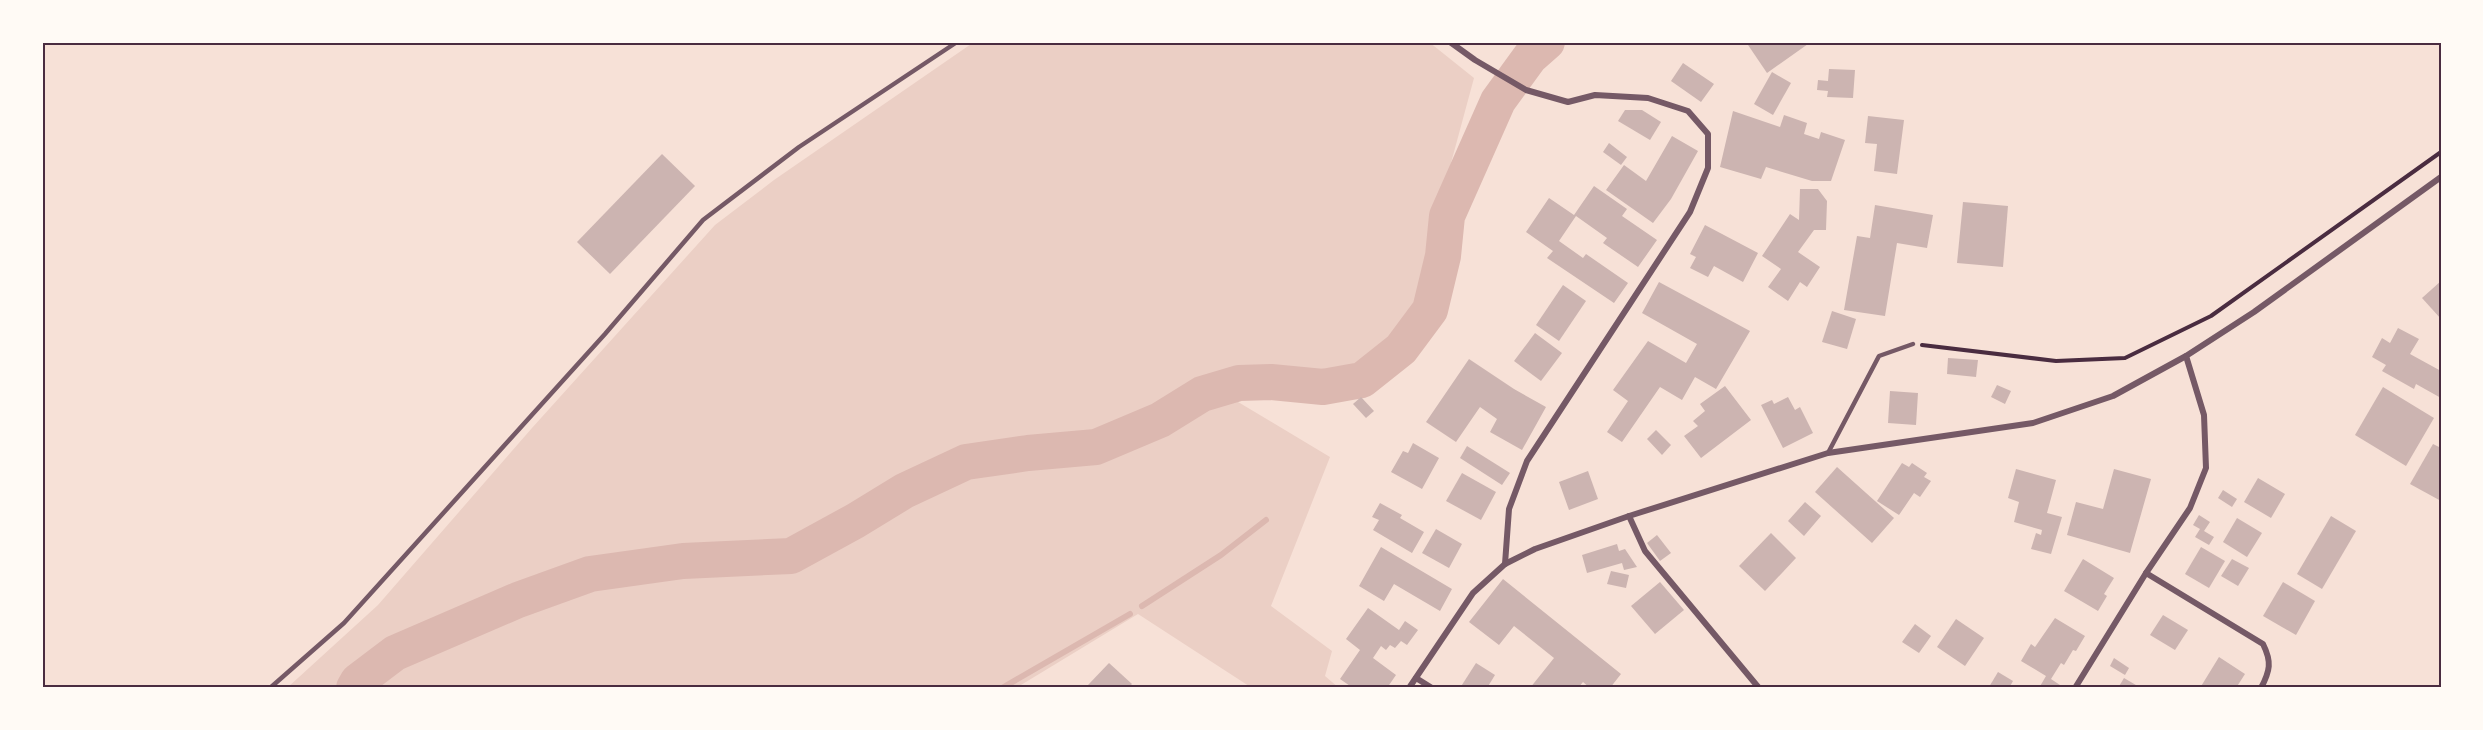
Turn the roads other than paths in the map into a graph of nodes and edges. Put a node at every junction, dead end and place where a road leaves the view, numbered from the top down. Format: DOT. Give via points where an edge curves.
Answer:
graph roads {
  1 [pos="957,42"];
  2 [pos="1450,42"];
  3 [pos="2441,177"];
  4 [pos="1913,344"];
  5 [pos="2186,356"];
  6 [pos="1828,453"];
  7 [pos="1629,516"];
  8 [pos="1505,564"];
  9 [pos="2146,573"];
  10 [pos="1416,678"];
  11 [pos="270,688"];
  12 [pos="1409,688"];
  13 [pos="1432,688"];
  14 [pos="1759,688"];
  15 [pos="2076,688"];
  16 [pos="2260,688"];
  1 -- 11 [label="lane" via="799,147 703,220 344,623"];
  2 -- 8 [label="street" via="1526,90 1568,102 1595,95 1648,98 1688,111 1708,134 1708,168 1690,212 1527,461 1509,509"];
  3 -- 5 [label="street" via="2254,312"];
  4 -- 6 [label="lane" via="1879,356"];
  5 -- 6 [label="street" via="2113,396 2033,423"];
  5 -- 9 [label="street" via="2204,415 2206,468 2190,508"];
  6 -- 7 [label="street"];
  7 -- 8 [label="street" via="1535,549"];
  7 -- 14 [label="street" via="1645,550"];
  8 -- 10 [label="street" via="1473,593"];
  9 -- 15 [label="street"];
  9 -- 16 [label="street" via="2264,644 2270,672"];
  10 -- 12 [label="street"];
  10 -- 13 [label="street"];
}
